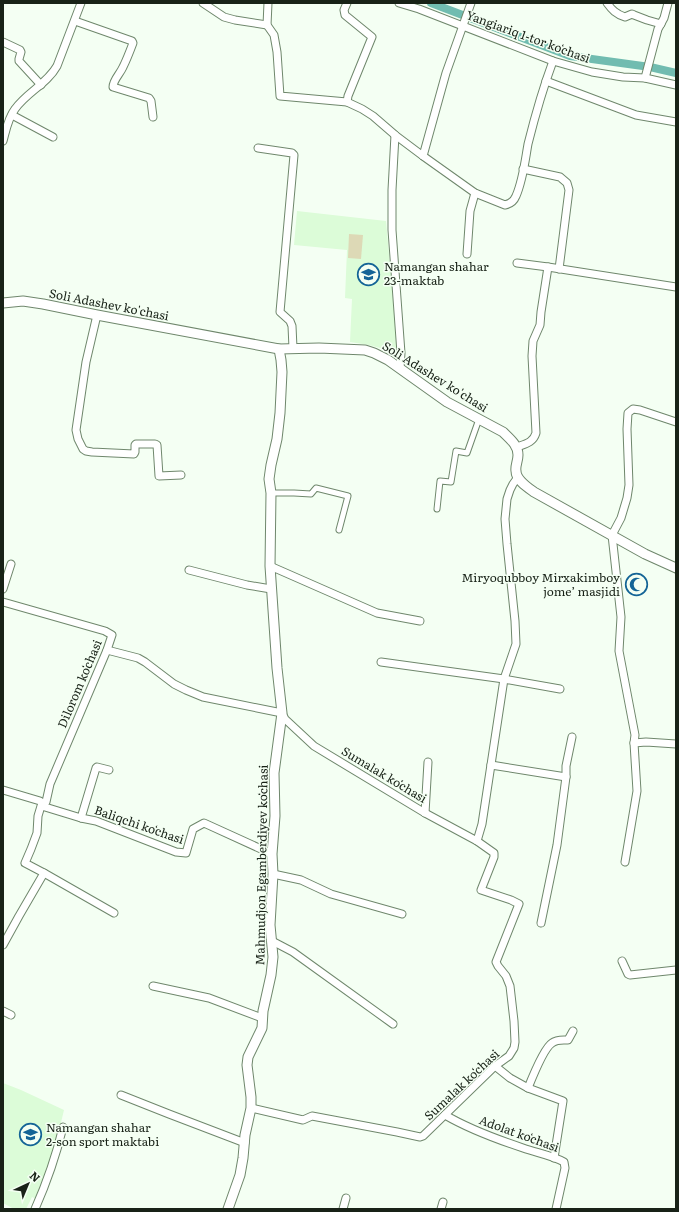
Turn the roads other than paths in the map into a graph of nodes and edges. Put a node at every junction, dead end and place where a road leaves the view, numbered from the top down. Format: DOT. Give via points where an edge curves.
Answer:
graph roads {
  1 [pos="81,3"];
  2 [pos="204,3"];
  3 [pos="268,3"];
  4 [pos="347,3"];
  5 [pos="399,3"];
  6 [pos="471,3"];
  7 [pos="607,3"];
  8 [pos="668,3"];
  9 [pos="75,21"];
  10 [pos="464,23"];
  11 [pos="661,24"];
  12 [pos="267,26"];
  13 [pos="3,42"];
  14 [pos="553,61"];
  15 [pos="646,76"];
  16 [pos="546,81"];
  17 [pos="41,85"];
  18 [pos="676,85"];
  19 [pos="346,102"];
  20 [pos="12,115"];
  21 [pos="153,117"];
  22 [pos="676,122"];
  23 [pos="395,135"];
  24 [pos="53,137"];
  25 [pos="3,141"];
  26 [pos="258,148"];
  27 [pos="423,156"];
  28 [pos="523,169"];
  29 [pos="475,193"];
  30 [pos="467,254"];
  31 [pos="517,263"];
  32 [pos="548,267"];
  33 [pos="559,269"];
  34 [pos="676,287"];
  35 [pos="3,302"];
  36 [pos="96,315"];
  37 [pos="293,348"];
  38 [pos="279,349"];
  39 [pos="400,368"];
  40 [pos="479,419"];
  41 [pos="676,422"];
  42 [pos="516,447"];
  43 [pos="181,476"];
  44 [pos="518,477"];
  45 [pos="271,493"];
  46 [pos="438,509"];
  47 [pos="339,530"];
  48 [pos="612,535"];
  49 [pos="11,564"];
  50 [pos="270,566"];
  51 [pos="676,568"];
  52 [pos="189,570"];
  53 [pos="3,589"];
  54 [pos="271,589"];
  55 [pos="3,602"];
  56 [pos="420,621"];
  57 [pos="107,650"];
  58 [pos="381,662"];
  59 [pos="504,679"];
  60 [pos="560,689"];
  61 [pos="282,713"];
  62 [pos="572,737"];
  63 [pos="634,743"];
  64 [pos="676,744"];
  65 [pos="428,762"];
  66 [pos="491,765"];
  67 [pos="109,770"];
  68 [pos="566,777"];
  69 [pos="3,790"];
  70 [pos="43,803"];
  71 [pos="425,813"];
  72 [pos="81,818"];
  73 [pos="477,841"];
  74 [pos="272,854"];
  75 [pos="625,862"];
  76 [pos="44,874"];
  77 [pos="272,874"];
  78 [pos="114,913"];
  79 [pos="402,914"];
  80 [pos="541,923"];
  81 [pos="272,940"];
  82 [pos="3,945"];
  83 [pos="622,961"];
  84 [pos="676,970"];
  85 [pos="153,986"];
  86 [pos="3,1011"];
  87 [pos="11,1015"];
  88 [pos="262,1018"];
  89 [pos="394,1024"];
  90 [pos="573,1031"];
  91 [pos="495,1066"];
  92 [pos="528,1088"];
  93 [pos="121,1095"];
  94 [pos="251,1108"];
  95 [pos="445,1115"];
  96 [pos="63,1127"];
  97 [pos="245,1143"];
  98 [pos="554,1158"];
  99 [pos="346,1198"];
  100 [pos="35,1209"];
  101 [pos="228,1209"];
  102 [pos="343,1209"];
  103 [pos="556,1209"];
  1 -- 9 [label="street"];
  2 -- 12 [label="street" via="224,17"];
  3 -- 12 [label="street"];
  4 -- 19 [label="street" via="345,15 372,37"];
  5 -- 10 [label="street, Yangiariq 1-tor koʻchasi"];
  6 -- 10 [label="street"];
  7 -- 11 [label="street" via="621,16 632,14"];
  8 -- 11 [label="street"];
  9 -- 17 [label="street" via="57,66"];
  9 -- 21 [label="street" via="132,41 113,87 150,98"];
  10 -- 14 [label="street, Yangiariq 1-tor koʻchasi"];
  10 -- 27 [label="street" via="446,73"];
  11 -- 15 [label="street"];
  12 -- 19 [label="street" via="274,35 280,96"];
  13 -- 17 [label="street" via="20,50 20,61"];
  14 -- 15 [label="street, Yangiariq 1-tor koʻchasi" via="592,72 623,77"];
  14 -- 16 [label="street"];
  15 -- 18 [label="street, Yangiariq 1-tor koʻchasi"];
  16 -- 22 [label="street" via="636,115"];
  16 -- 28 [label="street"];
  17 -- 20 [label="street" via="22,100"];
  19 -- 23 [label="street" via="373,116"];
  20 -- 24 [label="street"];
  20 -- 25 [label="street"];
  23 -- 27 [label="street"];
  23 -- 39 [label="street" via="392,230 401,346"];
  26 -- 37 [label="street" via="294,155 280,312 292,326"];
  27 -- 29 [label="street"];
  28 -- 29 [label="street" via="516,197 508,204"];
  28 -- 33 [label="street" via="560,177 567,183 569,190"];
  29 -- 30 [label="street" via="470,211"];
  31 -- 32 [label="street"];
  32 -- 33 [label="street"];
  32 -- 42 [label="street" via="540,325 533,341 536,433 531,442"];
  33 -- 34 [label="street"];
  35 -- 36 [label="street, Soli Adashev ko'chasi" via="23,301"];
  36 -- 38 [label="street, Soli Adashev ko'chasi"];
  36 -- 43 [label="street" via="76,430 81,446 92,452 134,454 136,444 155,444 159,476"];
  37 -- 38 [label="street, Soli Adashev ko'chasi"];
  37 -- 39 [label="street, Soli Adashev ko'chasi" via="366,350"];
  38 -- 45 [label="street, Mahmudjon Egamberdiyev koʻchasi" via="282,372 280,413 269,478"];
  39 -- 40 [label="street, Soli Adashev ko'chasi" via="447,402"];
  40 -- 42 [label="street, Soli Adashev ko'chasi" via="503,432"];
  40 -- 46 [label="street" via="467,453 456,451 451,482 440,481"];
  41 -- 48 [label="street" via="640,410 632,409 628,413 629,485 621,518"];
  42 -- 44 [label="street"];
  44 -- 48 [label="street" via="534,492"];
  44 -- 59 [label="street" via="510,490 505,519 516,644"];
  45 -- 47 [label="street" via="311,494 316,488 348,496"];
  45 -- 50 [label="street, Mahmudjon Egamberdiyev koʻchasi"];
  48 -- 51 [label="street"];
  48 -- 63 [label="street" via="621,617 619,651 634,729"];
  49 -- 53 [label="street"];
  50 -- 54 [label="street, Mahmudjon Egamberdiyev koʻchasi"];
  50 -- 56 [label="street" via="377,613"];
  52 -- 54 [label="street"];
  54 -- 61 [label="street, Mahmudjon Egamberdiyev koʻchasi"];
  55 -- 57 [label="street, Dilorom koʻchasi" via="110,633 112,636"];
  57 -- 61 [label="street" via="138,658 174,684 197,695"];
  57 -- 70 [label="street, Dilorom koʻchasi" via="50,784 46,802"];
  58 -- 59 [label="street"];
  59 -- 60 [label="street"];
  59 -- 66 [label="street"];
  61 -- 71 [label="street, Sumalak koʻchasi" via="285,719 314,746"];
  61 -- 74 [label="street, Mahmudjon Egamberdiyev koʻchasi" via="274,773 275,816"];
  62 -- 68 [label="street"];
  63 -- 64 [label="street"];
  63 -- 75 [label="street" via="637,791"];
  65 -- 71 [label="street"];
  66 -- 68 [label="street"];
  66 -- 73 [label="street"];
  67 -- 72 [label="street" via="96,768"];
  68 -- 80 [label="street"];
  69 -- 70 [label="street, Baliqchi koʻchasi"];
  70 -- 72 [label="street, Baliqchi koʻchasi" via="46,807"];
  70 -- 76 [label="street, Dilorom koʻchasi" via="38,816 37,833 25,863"];
  71 -- 73 [label="street, Sumalak koʻchasi"];
  72 -- 74 [label="street, Baliqchi koʻchasi" via="184,853 187,851 193,829 204,823"];
  73 -- 91 [label="street, Sumalak koʻchasi" via="494,853 481,890 519,904 496,962 508,980 515,1042 509,1056"];
  74 -- 77 [label="street, Mahmudjon Egamberdiyev koʻchasi"];
  76 -- 78 [label="street"];
  76 -- 82 [label="street"];
  77 -- 79 [label="street" via="301,880 331,894"];
  77 -- 81 [label="street, Mahmudjon Egamberdiyev koʻchasi"];
  81 -- 88 [label="street, Mahmudjon Egamberdiyev koʻchasi" via="271,975"];
  81 -- 89 [label="street" via="293,952"];
  83 -- 84 [label="street" via="630,975"];
  85 -- 88 [label="street" via="209,998"];
  86 -- 87 [label="street"];
  88 -- 94 [label="street, Mahmudjon Egamberdiyev koʻchasi" via="262,1028 248,1057 247,1065"];
  90 -- 92 [label="street" via="568,1040 551,1043"];
  91 -- 92 [label="street"];
  91 -- 95 [label="street, Sumalak koʻchasi"];
  92 -- 98 [label="street" via="563,1102"];
  93 -- 97 [label="street"];
  94 -- 95 [label="street, Sumalak koʻchasi" via="303,1120 312,1116 420,1137"];
  94 -- 97 [label="street, Mahmudjon Egamberdiyev koʻchasi"];
  95 -- 98 [label="street, Adolat koʻchasi" via="486,1135"];
  96 -- 100 [label="street" via="54,1161"];
  97 -- 101 [label="street, Mahmudjon Egamberdiyev koʻchasi" via="240,1175"];
  98 -- 103 [label="street, Adolat koʻchasi" via="565,1164"];
  99 -- 102 [label="street"];
}
